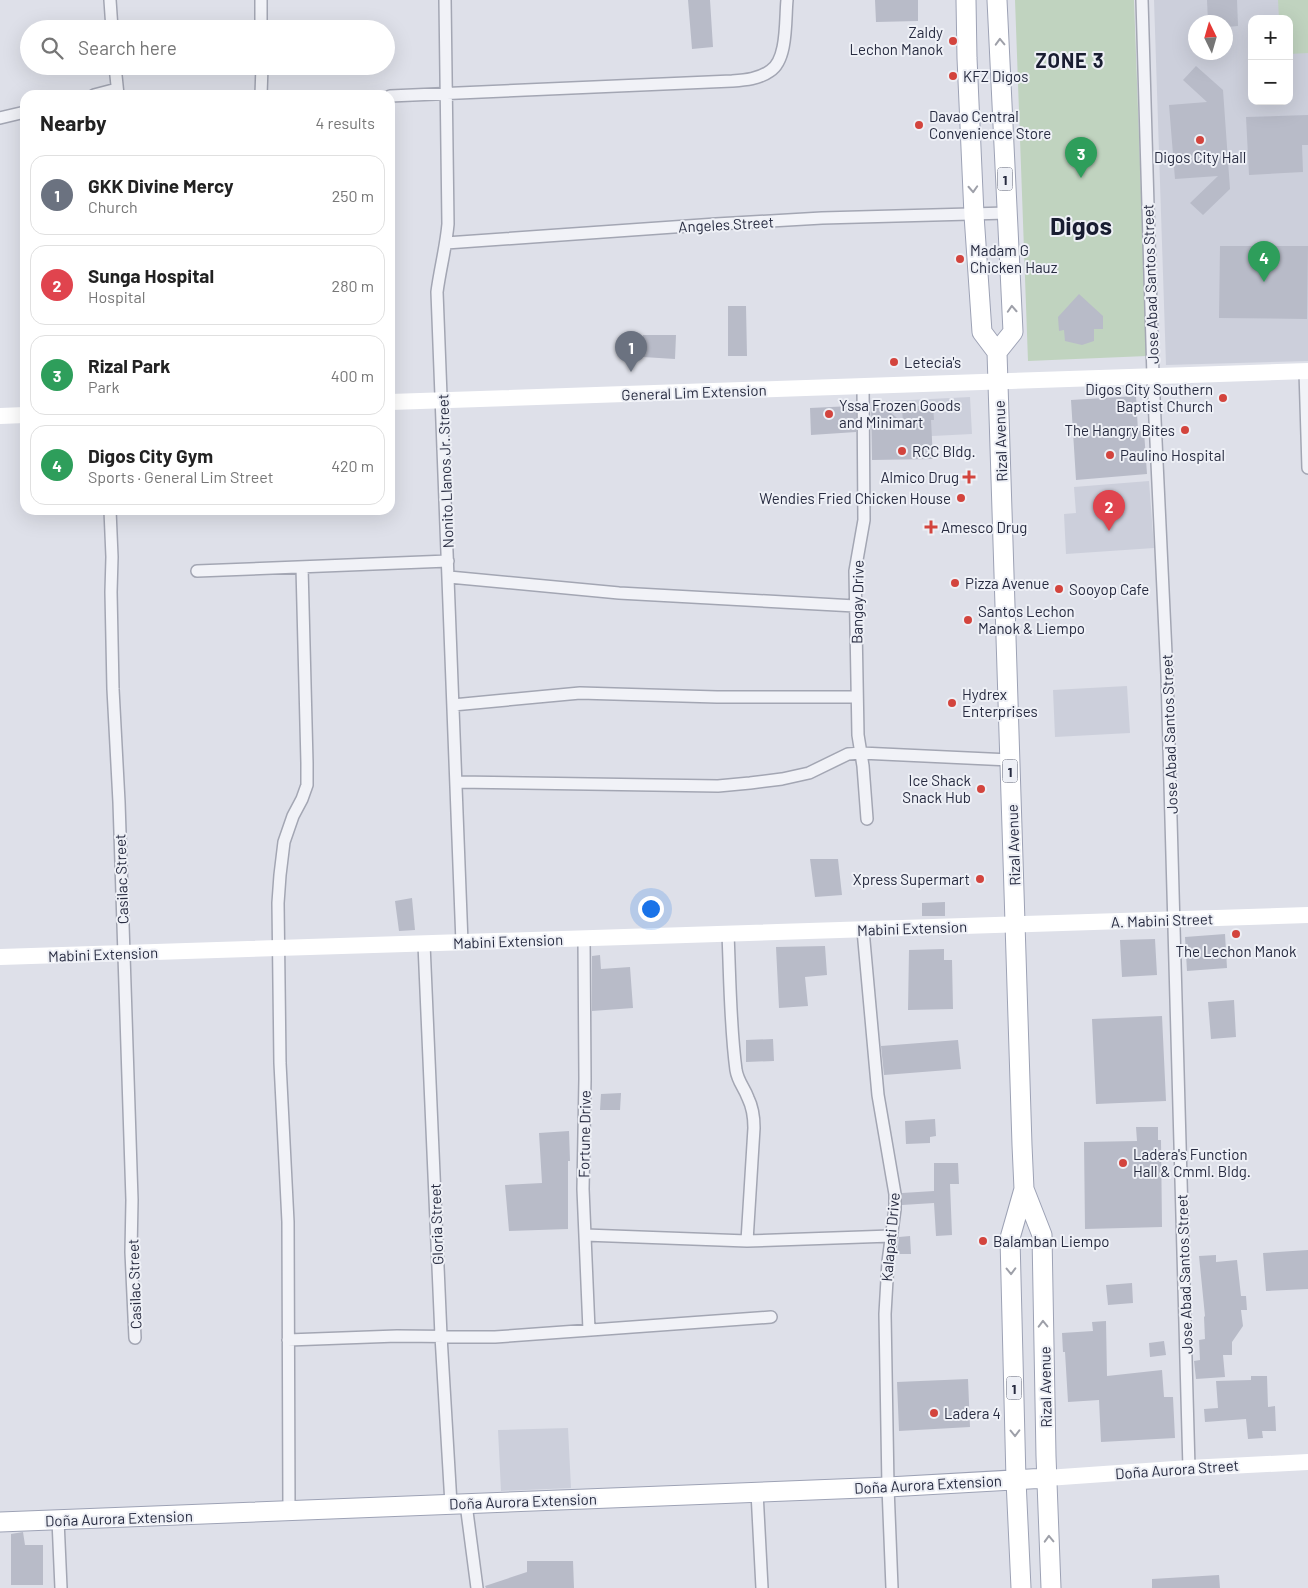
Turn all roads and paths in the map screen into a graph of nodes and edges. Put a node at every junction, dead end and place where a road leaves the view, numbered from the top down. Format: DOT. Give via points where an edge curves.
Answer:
graph roads {
  1 [pos="110,0"];
  2 [pos="261,0"];
  3 [pos="445,0"];
  4 [pos="787,0"];
  5 [pos="966,0"];
  6 [pos="997,0"];
  7 [pos="1142,0"];
  8 [pos="111,20"];
  9 [pos="261,20"];
  10 [pos="116,75"];
  11 [pos="262,75"];
  12 [pos="117,90"];
  13 [pos="261,90"];
  14 [pos="447,94"];
  15 [pos="395,96"];
  16 [pos="20,113"];
  17 [pos="0,118"];
  18 [pos="1004,159"];
  19 [pos="972,160"];
  20 [pos="1007,214"];
  21 [pos="974,215"];
  22 [pos="446,243"];
  23 [pos="997,352"];
  24 [pos="1307,371"];
  25 [pos="1153,377"];
  26 [pos="998,382"];
  27 [pos="863,386"];
  28 [pos="442,400"];
  29 [pos="395,402"];
  30 [pos="20,415"];
  31 [pos="0,416"];
  32 [pos="1308,468"];
  33 [pos="110,515"];
  34 [pos="448,561"];
  35 [pos="302,567"];
  36 [pos="197,571"];
  37 [pos="449,577"];
  38 [pos="855,606"];
  39 [pos="857,697"];
  40 [pos="454,705"];
  41 [pos="861,753"];
  42 [pos="1010,760"];
  43 [pos="456,782"];
  44 [pos="867,819"];
  45 [pos="1308,915"];
  46 [pos="1175,920"];
  47 [pos="1015,925"];
  48 [pos="863,930"];
  49 [pos="728,934"];
  50 [pos="584,939"];
  51 [pos="462,943"];
  52 [pos="424,944"];
  53 [pos="278,949"];
  54 [pos="123,954"];
  55 [pos="0,957"];
  56 [pos="1024,1189"];
  57 [pos="585,1235"];
  58 [pos="891,1236"];
  59 [pos="747,1241"];
  60 [pos="771,1317"];
  61 [pos="589,1330"];
  62 [pos="441,1336"];
  63 [pos="136,1338"];
  64 [pos="288,1340"];
  65 [pos="1308,1462"];
  66 [pos="1189,1468"];
  67 [pos="1047,1478"];
  68 [pos="1016,1480"];
  69 [pos="888,1487"];
  70 [pos="757,1492"];
  71 [pos="459,1504"];
  72 [pos="289,1511"];
  73 [pos="58,1520"];
  74 [pos="0,1522"];
  75 [pos="60,1588"];
  76 [pos="477,1588"];
  77 [pos="762,1588"];
  78 [pos="892,1588"];
  79 [pos="1021,1588"];
  80 [pos="1051,1588"];
  1 -- 8 [label="street"];
  2 -- 9 [label="street"];
  3 -- 14 [label="street, Nonito Llanos Jr. Street"];
  4 -- 14 [label="street" via="779,62 763,75 732,82"];
  5 -- 19 [label="main road"];
  18 -- 6 [label="main road, 1, one-way"];
  7 -- 25 [label="street, Jose Abad Santos Street"];
  10 -- 12 [label="street"];
  11 -- 13 [label="street"];
  14 -- 15 [label="street"];
  14 -- 22 [label="street, Nonito Llanos Jr. Street"];
  16 -- 17 [label="street"];
  18 -- 19 [label="main road"];
  18 -- 20 [label="main road, 1"];
  19 -- 21 [label="main road, one-way"];
  20 -- 21 [label="street, Angeles Street"];
  23 -- 20 [label="main road, 1, one-way" via="1013,332"];
  21 -- 22 [label="street, Angeles Street" via="822,218"];
  21 -- 23 [label="main road" via="982,332"];
  22 -- 28 [label="street, Nonito Llanos Jr. Street" via="437,292"];
  23 -- 26 [label="main road, Rizal Avenue / 1"];
  24 -- 25 [label="street, General Lim Extension"];
  24 -- 32 [label="street"];
  25 -- 26 [label="street, General Lim Extension"];
  25 -- 46 [label="street, Jose Abad Santos Street"];
  26 -- 27 [label="street, General Lim Extension"];
  26 -- 42 [label="main road, Rizal Avenue / 1"];
  27 -- 28 [label="street, General Lim Extension"];
  27 -- 38 [label="street, Bangay Drive" via="864,520 855,571"];
  28 -- 29 [label="street, General Lim Extension"];
  28 -- 34 [label="street, Nonito Llanos Jr. Street"];
  30 -- 31 [label="street"];
  33 -- 54 [label="street, Casilac Street"];
  34 -- 35 [label="street"];
  34 -- 37 [label="street, Nonito Llanos Jr. Street"];
  35 -- 36 [label="street"];
  35 -- 53 [label="street" via="307,785 284,842 278,903"];
  37 -- 38 [label="street" via="619,593"];
  37 -- 40 [label="street, Nonito Llanos Jr. Street"];
  38 -- 39 [label="street, Bangay Drive"];
  39 -- 40 [label="street" via="580,693"];
  39 -- 41 [label="street, Bangay Drive"];
  40 -- 43 [label="street, Nonito Llanos Jr. Street"];
  41 -- 42 [label="street"];
  41 -- 43 [label="street" via="848,754 808,772 750,784"];
  41 -- 44 [label="street, Bangay Drive"];
  42 -- 47 [label="main road, Rizal Avenue / 1"];
  43 -- 51 [label="street, Nonito Llanos Jr. Street"];
  45 -- 46 [label="street, A. Mabini Street"];
  46 -- 47 [label="street, A. Mabini Street"];
  46 -- 66 [label="street, Jose Abad Santos Street"];
  47 -- 48 [label="street, Mabini Extension"];
  47 -- 56 [label="main road, Rizal Avenue / 1"];
  48 -- 49 [label="street, Mabini Extension"];
  48 -- 58 [label="street, Kalapati Drive" via="878,1095 895,1194"];
  49 -- 50 [label="street, Mabini Extension"];
  49 -- 59 [label="street" via="737,1072 754,1115"];
  50 -- 51 [label="street, Mabini Extension"];
  50 -- 57 [label="street, Fortune Drive"];
  51 -- 52 [label="street, Mabini Extension"];
  52 -- 53 [label="street, Mabini Extension"];
  52 -- 62 [label="street, Gloria Street"];
  53 -- 54 [label="street, Mabini Extension"];
  53 -- 64 [label="street" via="280,1088 288,1222"];
  54 -- 55 [label="street, Mabini Extension"];
  54 -- 63 [label="street, Casilac Street"];
  67 -- 56 [label="main road, Rizal Avenue / 1, one-way" via="1042,1235"];
  56 -- 68 [label="main road, Rizal Avenue / 1, one-way" via="1010,1238"];
  57 -- 59 [label="street"];
  57 -- 61 [label="street, Fortune Drive"];
  58 -- 59 [label="street"];
  58 -- 69 [label="street, Kalapati Drive" via="885,1314"];
  60 -- 61 [label="street"];
  61 -- 62 [label="street" via="495,1337"];
  62 -- 64 [label="street"];
  62 -- 71 [label="street, Gloria Street"];
  64 -- 72 [label="street"];
  65 -- 66 [label="street, Doña Aurora Street"];
  66 -- 67 [label="street, Doña Aurora Street"];
  67 -- 68 [label="main road, Doña Aurora Extension"];
  80 -- 67 [label="main road, Rizal Avenue / 1, one-way"];
  68 -- 69 [label="main road, Doña Aurora Extension"];
  68 -- 79 [label="main road, Rizal Avenue / 1"];
  69 -- 70 [label="main road, Doña Aurora Extension"];
  69 -- 78 [label="street, Kalapati Drive"];
  70 -- 71 [label="main road, Doña Aurora Extension"];
  70 -- 77 [label="street"];
  71 -- 72 [label="main road, Doña Aurora Extension"];
  71 -- 76 [label="street, Gloria Street"];
  72 -- 73 [label="main road, Doña Aurora Extension"];
  73 -- 74 [label="main road, Doña Aurora Extension"];
  73 -- 75 [label="street"];
}
